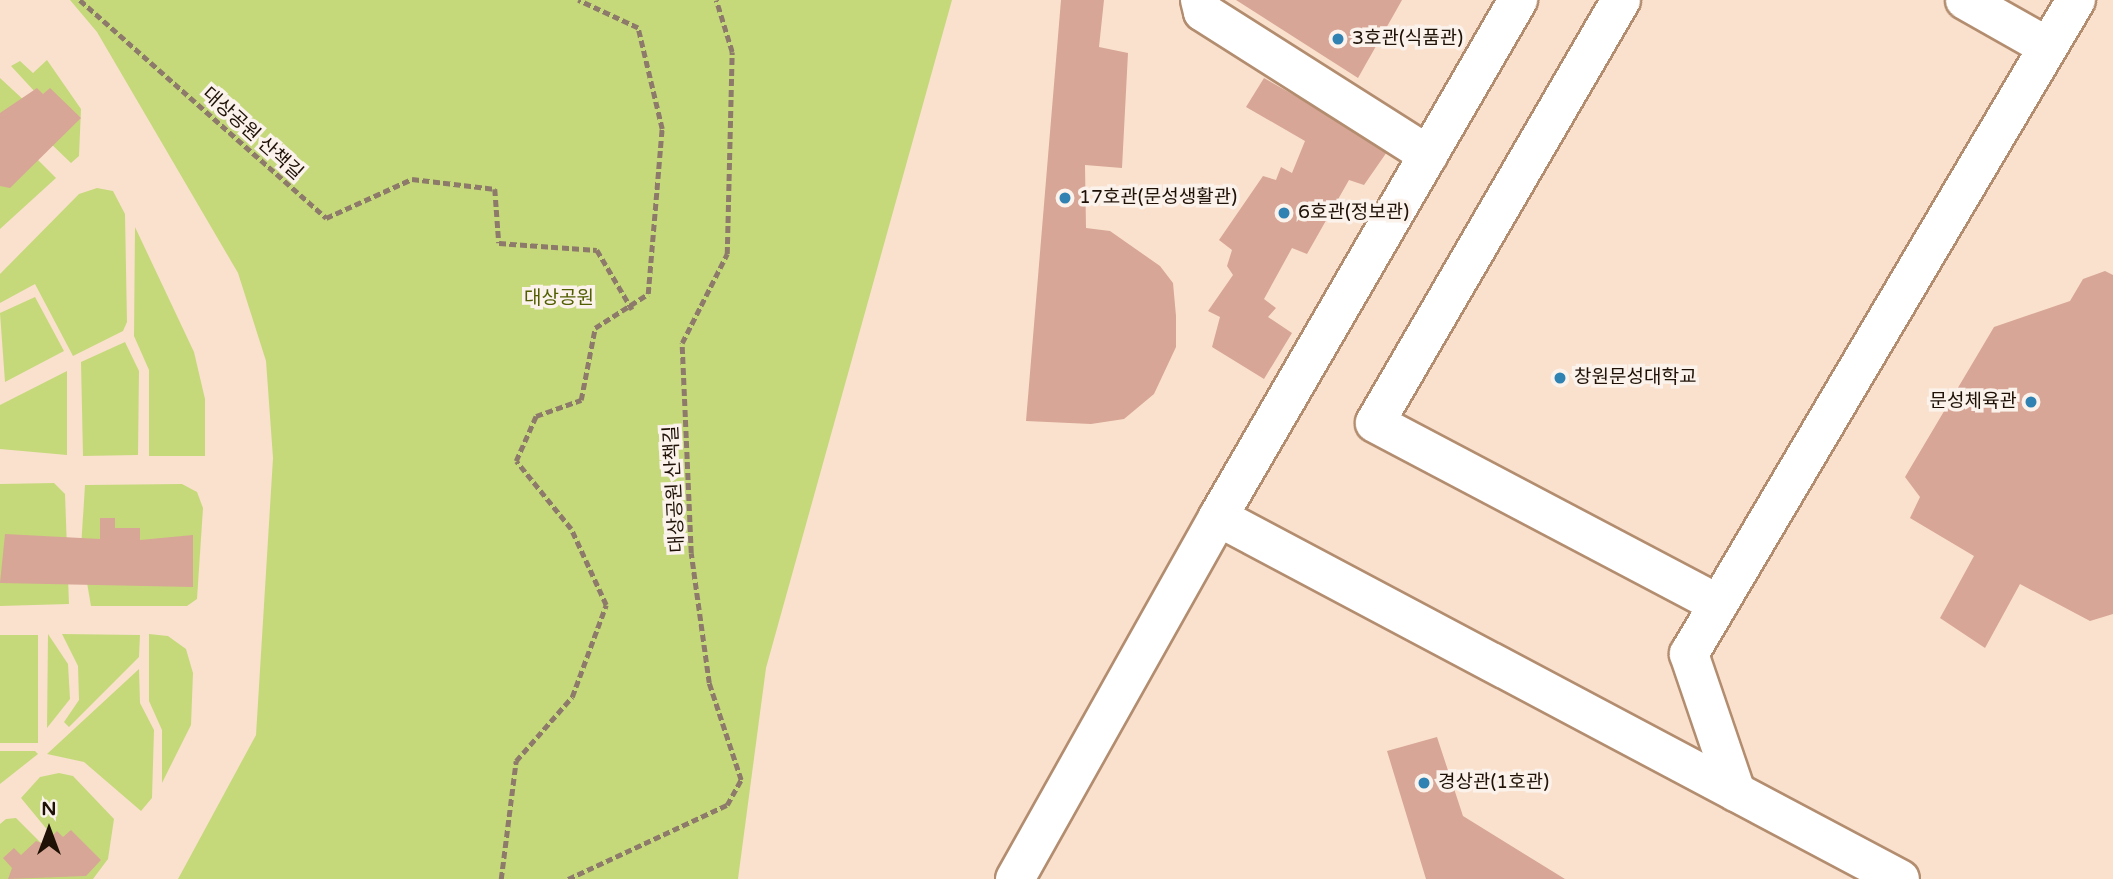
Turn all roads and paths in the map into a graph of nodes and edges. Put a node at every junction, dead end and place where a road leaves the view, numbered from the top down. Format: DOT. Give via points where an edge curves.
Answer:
graph roads {
  1 [pos="80,0"];
  2 [pos="578,0"];
  3 [pos="716,0"];
  4 [pos="1200,0"];
  5 [pos="1518,0"];
  6 [pos="1621,0"];
  7 [pos="1965,0"];
  8 [pos="2076,0"];
  9 [pos="2048,47"];
  10 [pos="1428,155"];
  11 [pos="632,309"];
  12 [pos="1218,517"];
  13 [pos="1718,604"];
  14 [pos="1736,792"];
  15 [pos="501,879"];
  16 [pos="568,879"];
  17 [pos="1015,879"];
  18 [pos="1900,879"];
  1 -- 11 [label="path, 대상공원 산책길" via="326,218 412,179 495,189 499,243 597,250"];
  2 -- 11 [label="path" via="638,28 662,129 648,295"];
  3 -- 16 [label="path, 대상공원 산책길" via="732,52 727,254 682,343 691,553 709,683 741,780 727,805"];
  4 -- 10 [label="street" via="1203,12"];
  5 -- 10 [label="street"];
  6 -- 13 [label="street" via="1375,423"];
  7 -- 9 [label="street"];
  8 -- 9 [label="street"];
  9 -- 13 [label="street"];
  10 -- 12 [label="street"];
  11 -- 15 [label="path" via="595,328 581,400 536,416 516,461 571,529 606,605 572,696 516,761"];
  12 -- 14 [label="street"];
  12 -- 17 [label="street"];
  13 -- 14 [label="street" via="1689,654"];
  14 -- 18 [label="street"];
}
